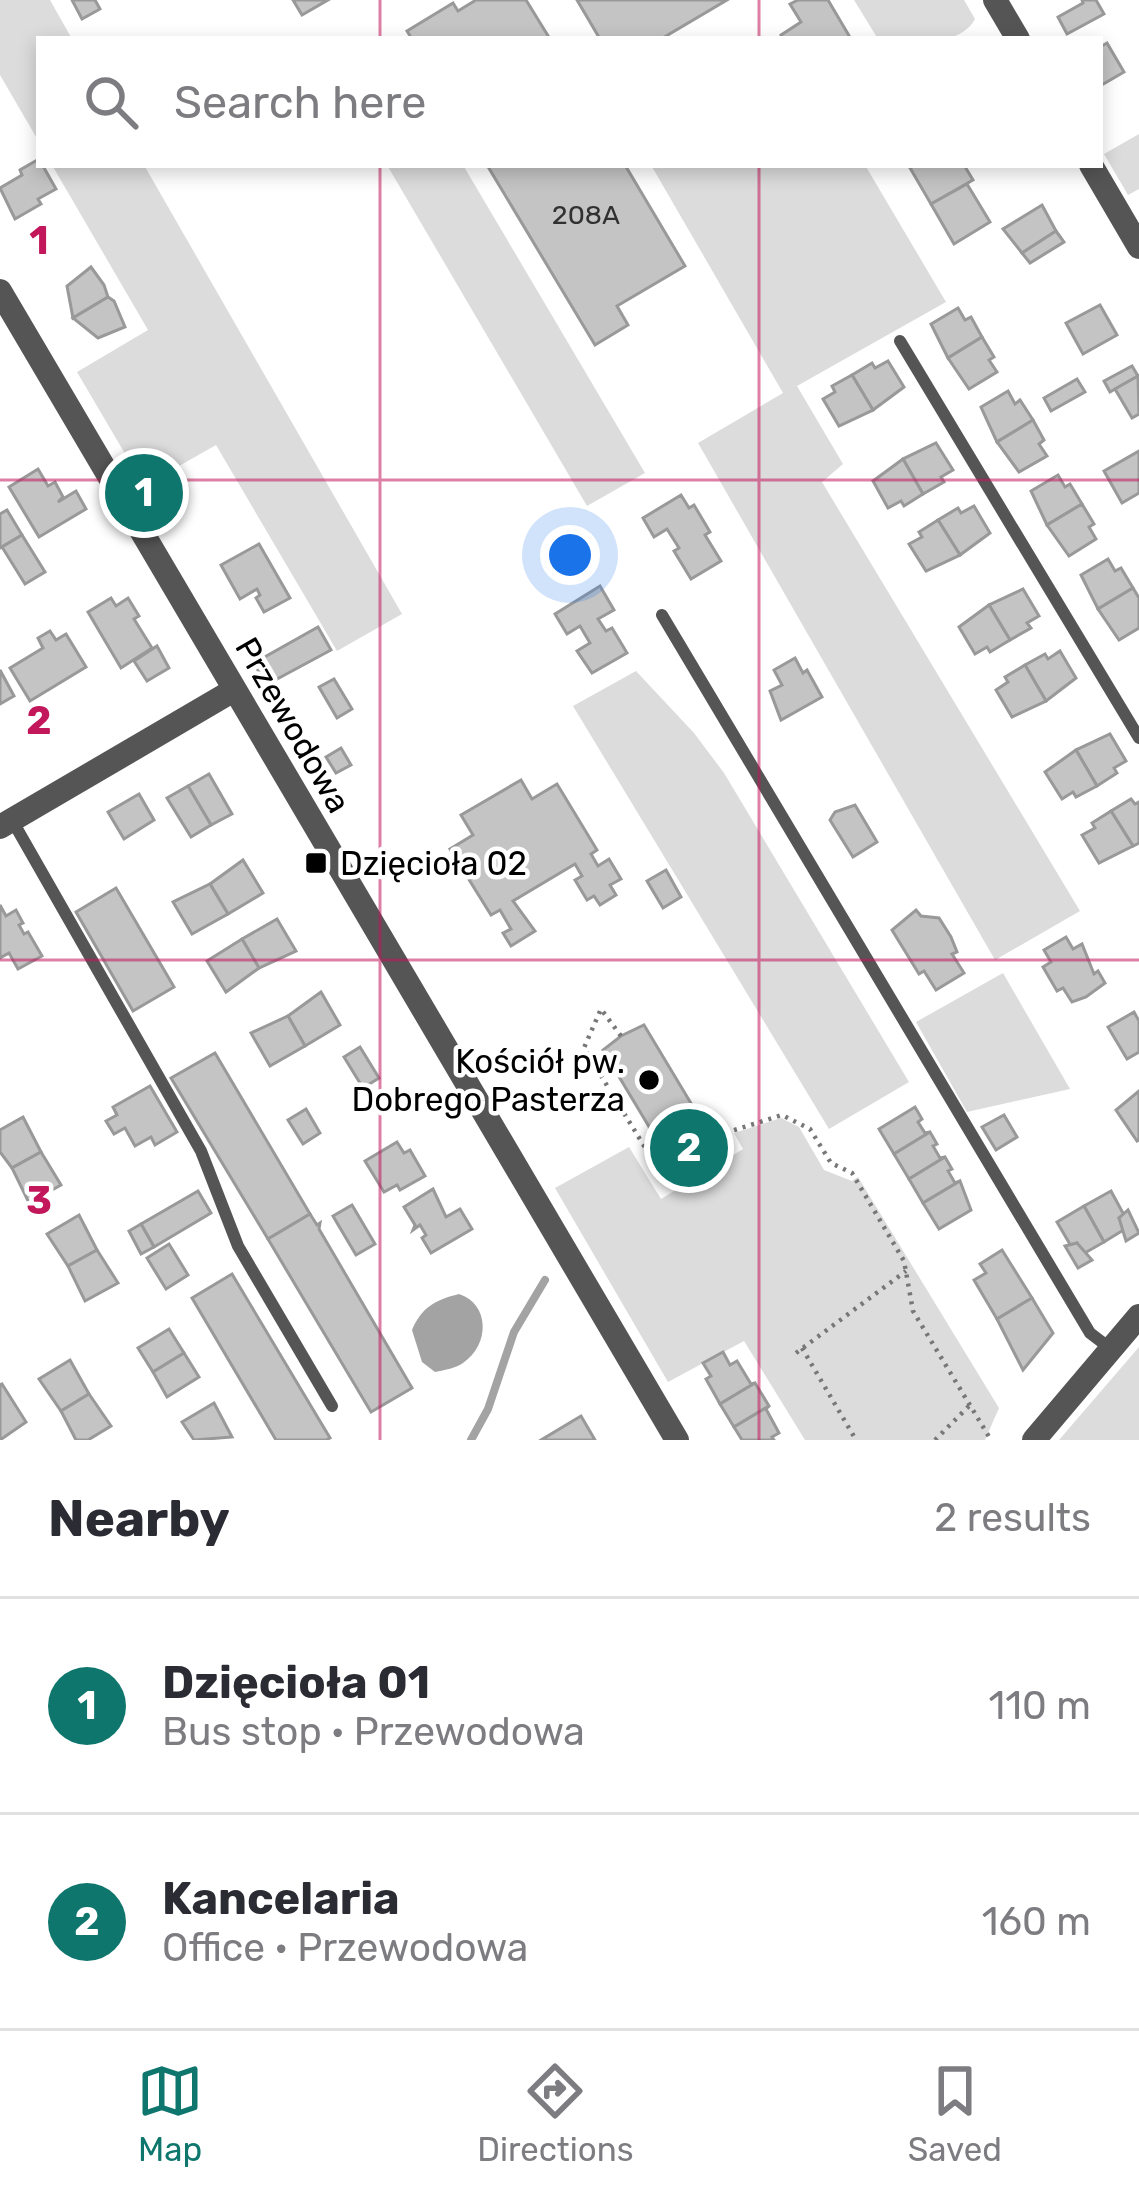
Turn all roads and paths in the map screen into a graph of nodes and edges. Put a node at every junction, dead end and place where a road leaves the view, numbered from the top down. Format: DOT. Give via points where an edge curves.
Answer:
graph roads {
  1 [pos="995,0"];
  2 [pos="1016,36"];
  3 [pos="1093,168"];
  4 [pos="1139,247"];
  5 [pos="0,291"];
  6 [pos="900,341"];
  7 [pos="662,615"];
  8 [pos="234,690"];
  9 [pos="1139,738"];
  10 [pos="6,824"];
  11 [pos="621,1036"];
  12 [pos="906,1271"];
  13 [pos="1139,1316"];
  14 [pos="1111,1349"];
  15 [pos="970,1404"];
  16 [pos="332,1406"];
  17 [pos="677,1440"];
  18 [pos="856,1440"];
  19 [pos="935,1440"];
  20 [pos="991,1440"];
  21 [pos="1034,1440"];
  1 -- 2 [label="street"];
  3 -- 4 [label="street"];
  5 -- 8 [label="street, Przewodowa"];
  6 -- 9 [label="lane"];
  7 -- 14 [label="lane" via="1090,1333"];
  8 -- 10 [label="street"];
  8 -- 17 [label="street, Przewodowa"];
  10 -- 16 [label="lane" via="201,1151 238,1246"];
  11 -- 12 [label="path" via="601,1009 584,1048 665,1180 729,1140 725,1133 782,1115 810,1129 831,1163 852,1173"];
  12 -- 15 [label="path" via="913,1311"];
  12 -- 18 [label="path" via="799,1350"];
  13 -- 14 [label="street"];
  14 -- 21 [label="street"];
  15 -- 19 [label="path"];
  15 -- 20 [label="path"];
}
